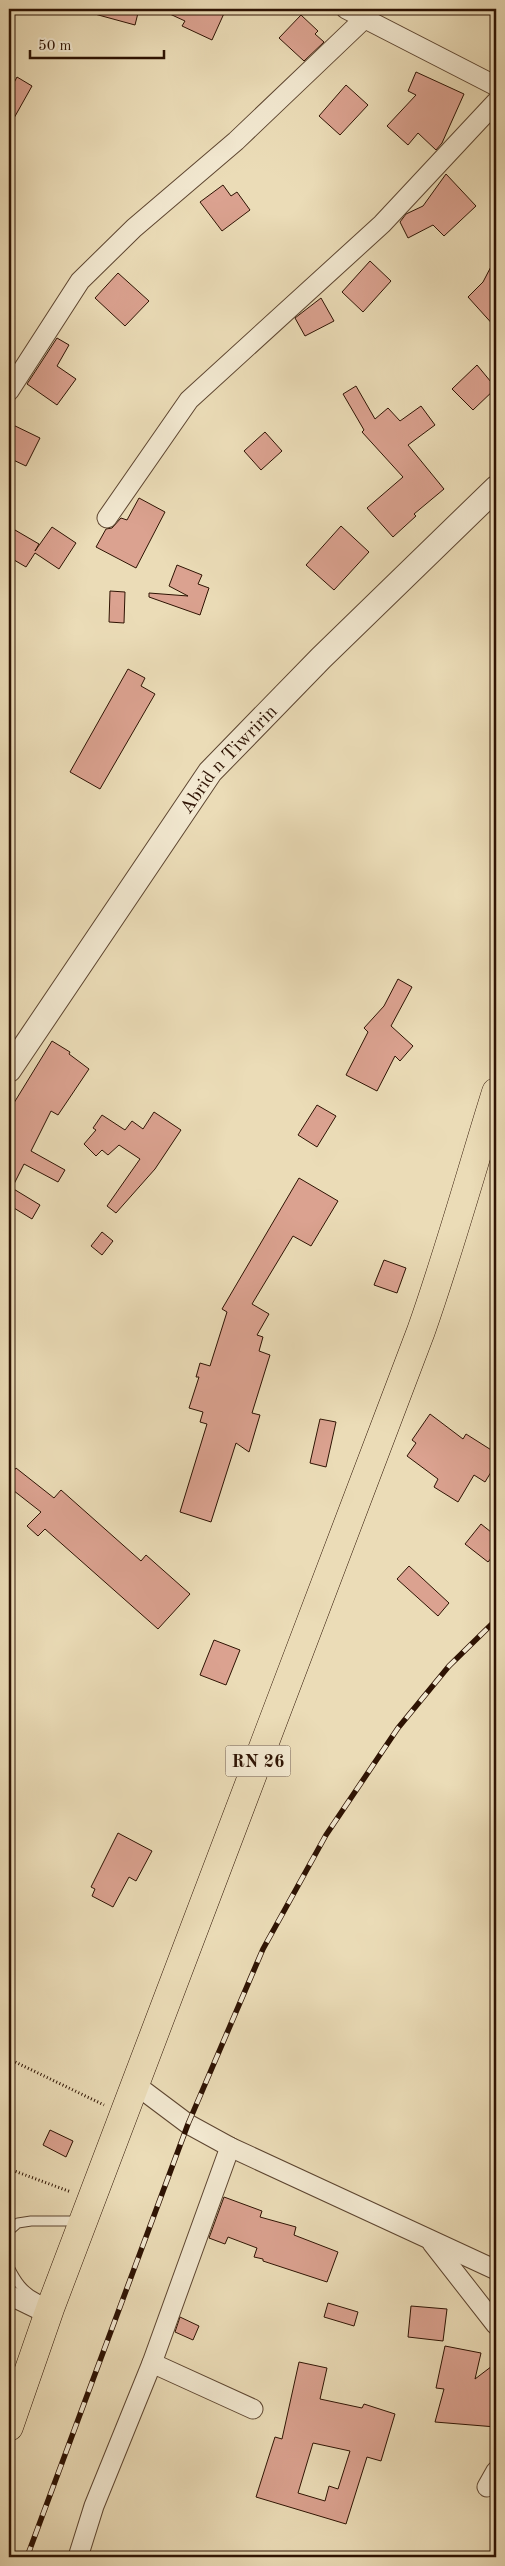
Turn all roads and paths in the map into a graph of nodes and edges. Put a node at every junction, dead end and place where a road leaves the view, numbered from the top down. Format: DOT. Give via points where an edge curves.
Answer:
graph roads {
  1 [pos="346,9"];
  2 [pos="364,19"];
  3 [pos="496,86"];
  4 [pos="496,102"];
  5 [pos="9,391"];
  6 [pos="496,488"];
  7 [pos="107,518"];
  8 [pos="9,1070"];
  9 [pos="496,1092"];
  10 [pos="9,2060"];
  11 [pos="136,2085"];
  12 [pos="126,2114"];
  13 [pos="230,2147"];
  14 [pos="9,2169"];
  15 [pos="89,2211"];
  16 [pos="9,2231"];
  17 [pos="430,2240"];
  18 [pos="9,2267"];
  19 [pos="496,2270"];
  20 [pos="9,2295"];
  21 [pos="50,2310"];
  22 [pos="496,2325"];
  23 [pos="152,2363"];
  24 [pos="253,2409"];
  25 [pos="9,2427"];
  26 [pos="78,2557"];
  1 -- 2 [label="street"];
  2 -- 3 [label="street"];
  2 -- 5 [label="street" via="236,141 134,228 80,281"];
  4 -- 7 [label="street" via="382,224 189,400"];
  6 -- 8 [label="street, Abrid n Tiwririn" via="321,658 210,772"];
  9 -- 11 [label="main road, RN 26" via="421,1331"];
  10 -- 12 [label="path"];
  11 -- 12 [label="main road, RN 26"];
  11 -- 13 [label="street" via="188,2124"];
  12 -- 15 [label="main road, RN 26"];
  13 -- 17 [label="street"];
  13 -- 23 [label="street"];
  14 -- 15 [label="path"];
  15 -- 16 [label="lane" via="18,2223"];
  15 -- 21 [label="main road, RN 26"];
  17 -- 19 [label="street"];
  17 -- 22 [label="street"];
  18 -- 21 [label="lane" via="18,2284"];
  20 -- 21 [label="street"];
  21 -- 25 [label="main road, RN 26"];
  23 -- 24 [label="street"];
  23 -- 26 [label="street" via="94,2506"];
}
